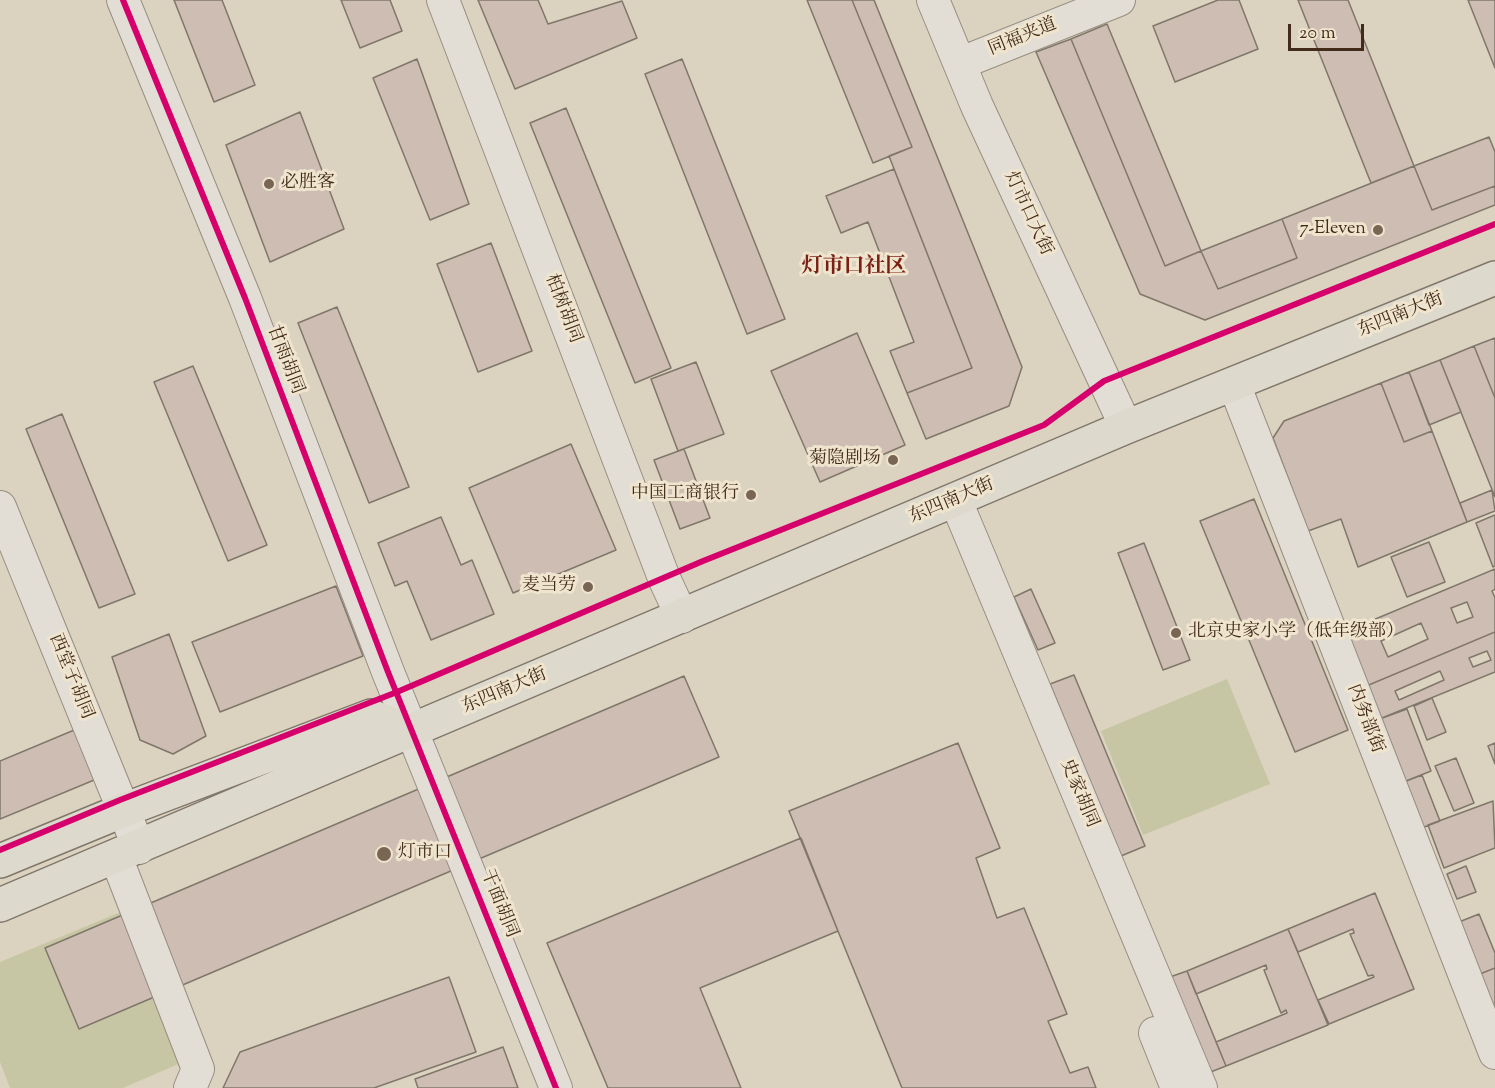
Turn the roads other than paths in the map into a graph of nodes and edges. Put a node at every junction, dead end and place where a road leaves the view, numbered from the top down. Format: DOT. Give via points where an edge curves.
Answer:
graph roads {
  1 [pos="123,0"];
  2 [pos="443,0"];
  3 [pos="933,0"];
  4 [pos="1119,0"];
  5 [pos="961,63"];
  6 [pos="1495,278"];
  7 [pos="1234,384"];
  8 [pos="1126,427"];
  9 [pos="949,504"];
  10 [pos="0,507"];
  11 [pos="682,617"];
  12 [pos="412,732"];
  13 [pos="124,810"];
  14 [pos="127,852"];
  15 [pos="0,861"];
  16 [pos="0,905"];
  17 [pos="1495,1053"];
  18 [pos="190,1088"];
  19 [pos="556,1088"];
  20 [pos="1177,1088"];
  21 [pos="1201,1088"];
  1 -- 12 [label="street, 甘雨胡同" via="244,298"];
  2 -- 11 [label="street, 柏树胡同"];
  3 -- 5 [label="street, 灯市口大街"];
  4 -- 5 [label="street, 同福夹道"];
  5 -- 8 [label="street, 灯市口大街" via="976,106"];
  6 -- 7 [label="main road, 东四南大街"];
  7 -- 8 [label="main road, 东四南大街"];
  7 -- 17 [label="street, 内务部街"];
  8 -- 9 [label="main road, 东四南大街"];
  9 -- 11 [label="main road, 东四南大街"];
  9 -- 20 [label="street"];
  9 -- 21 [label="street, 史家胡同"];
  10 -- 13 [label="street, 西堂子胡同"];
  11 -- 12 [label="main road, 东四南大街"];
  12 -- 13 [label="main road" via="371,716"];
  12 -- 14 [label="main road, 东四南大街"];
  12 -- 19 [label="street, 干面胡同"];
  13 -- 14 [label="street, 西堂子胡同"];
  13 -- 15 [label="main road"];
  14 -- 16 [label="main road, 东四南大街"];
  14 -- 18 [label="street, 西堂子胡同" via="198,1069"];
}
